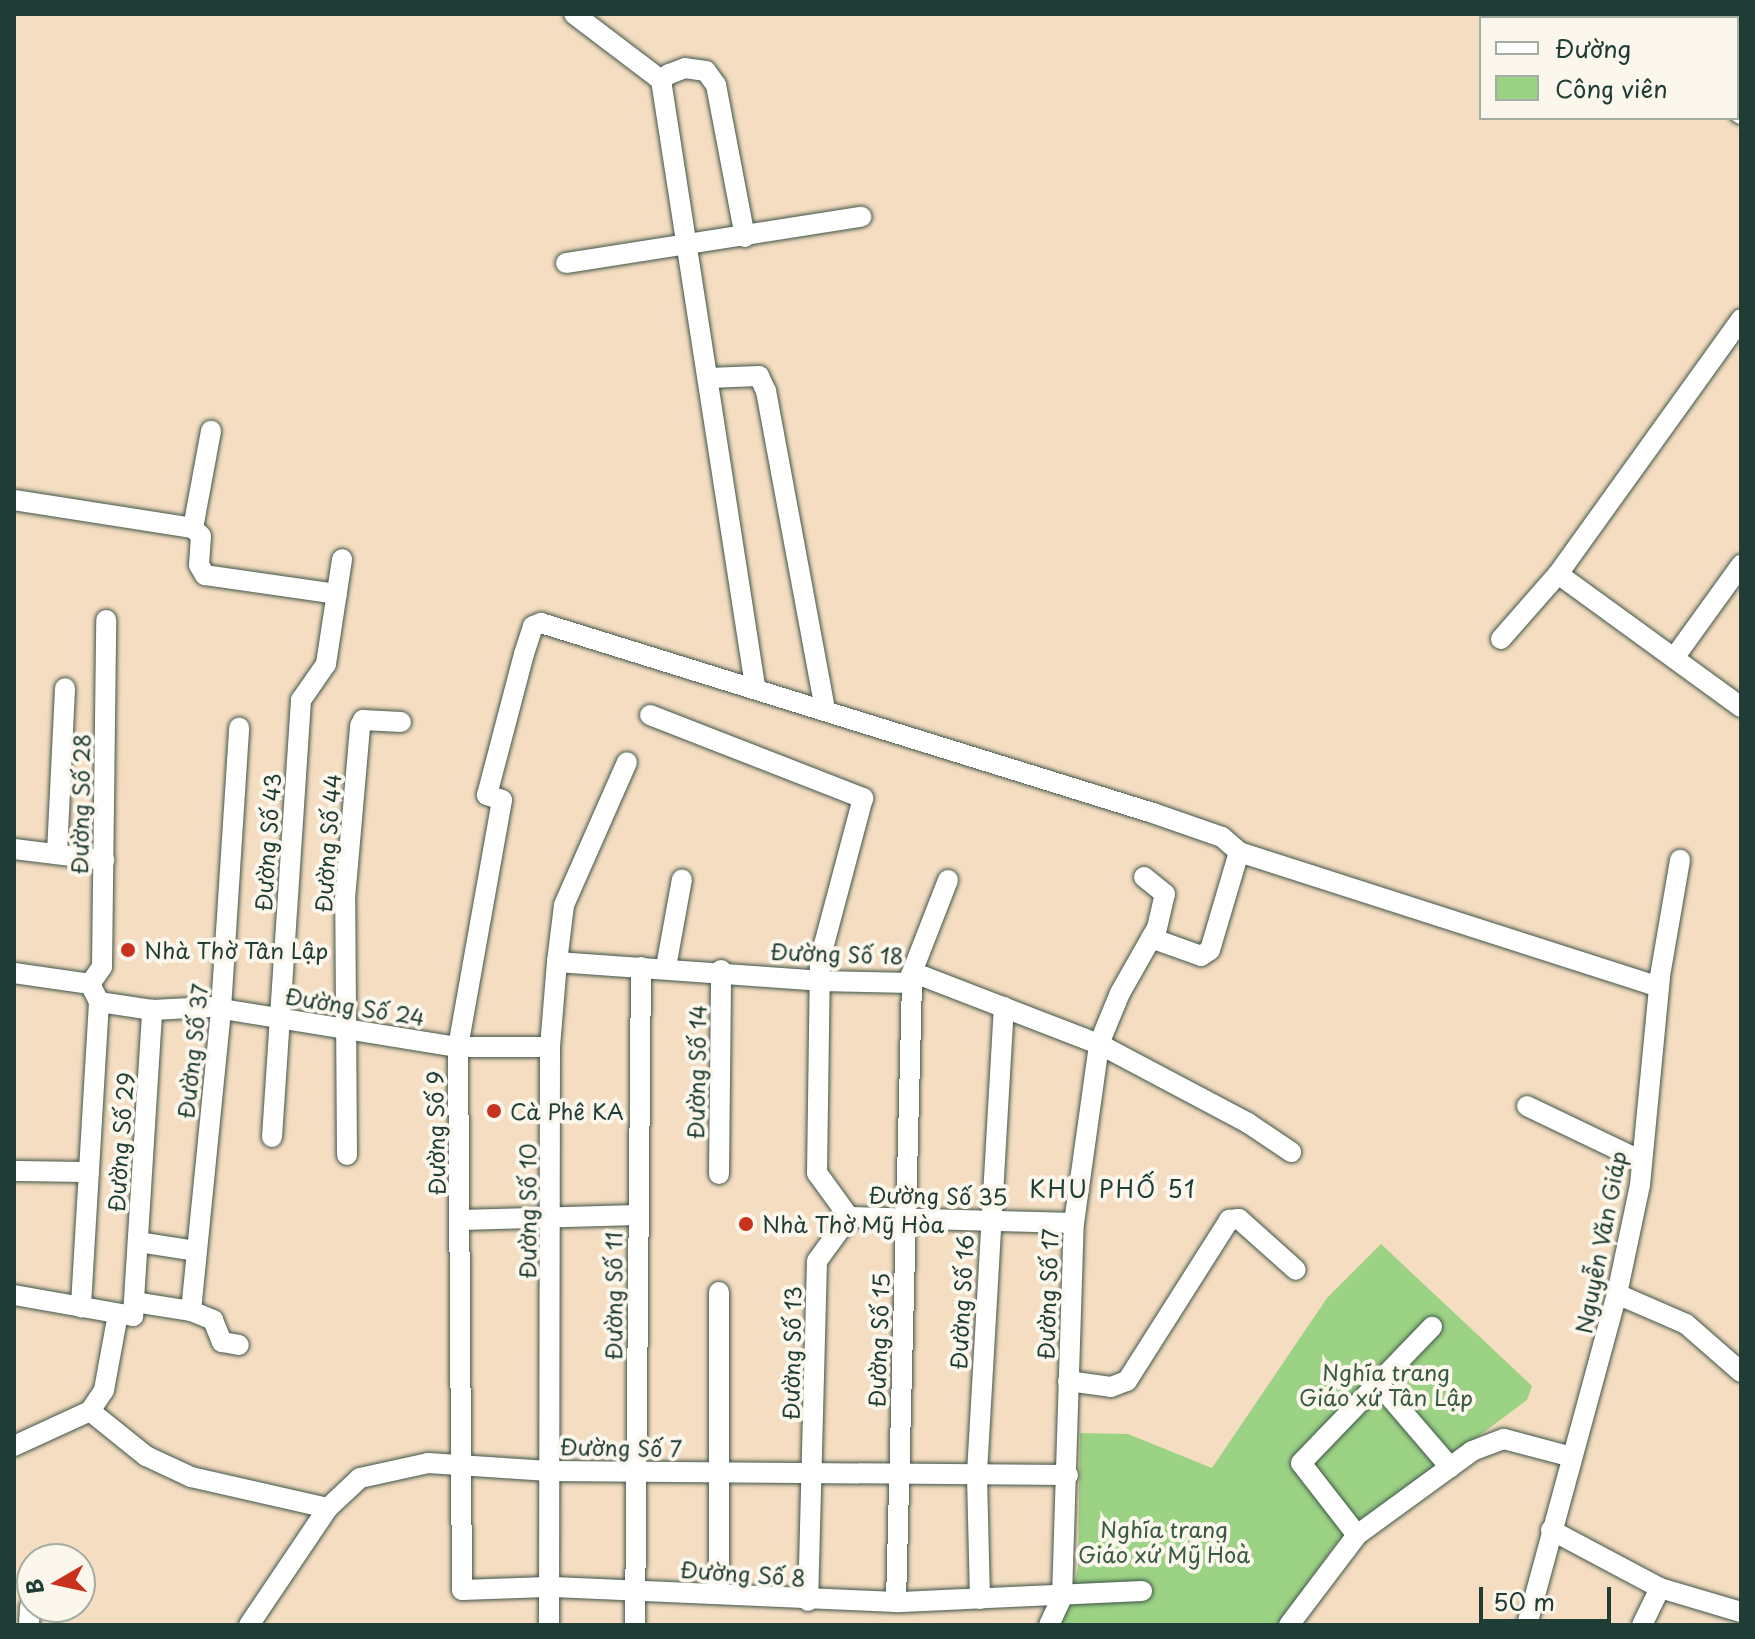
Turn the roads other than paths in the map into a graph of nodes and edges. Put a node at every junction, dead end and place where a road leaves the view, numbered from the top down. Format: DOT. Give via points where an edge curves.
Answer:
graph roads {
  1 [pos="574,14"];
  2 [pos="661,80"];
  3 [pos="861,217"];
  4 [pos="745,237"];
  5 [pos="685,246"];
  6 [pos="566,263"];
  7 [pos="1741,319"];
  8 [pos="708,378"];
  9 [pos="211,431"];
  10 [pos="14,500"];
  11 [pos="193,528"];
  12 [pos="342,559"];
  13 [pos="1741,565"];
  14 [pos="1558,574"];
  15 [pos="337,594"];
  16 [pos="106,620"];
  17 [pos="1501,639"];
  18 [pos="1674,658"];
  19 [pos="755,686"];
  20 [pos="65,688"];
  21 [pos="1741,707"];
  22 [pos="825,708"];
  23 [pos="650,715"];
  24 [pos="401,722"];
  25 [pos="239,728"];
  26 [pos="627,762"];
  27 [pos="14,849"];
  28 [pos="1239,852"];
  29 [pos="57,853"];
  30 [pos="104,860"];
  31 [pos="1680,860"];
  32 [pos="1144,877"];
  33 [pos="682,879"];
  34 [pos="948,880"];
  35 [pos="1151,938"];
  36 [pos="557,962"];
  37 [pos="641,967"];
  38 [pos="666,967"];
  39 [pos="721,970"];
  40 [pos="14,973"];
  41 [pos="911,979"];
  42 [pos="819,981"];
  43 [pos="1659,987"];
  44 [pos="94,993"];
  45 [pos="1004,1007"];
  46 [pos="221,1009"];
  47 [pos="152,1010"];
  48 [pos="281,1018"];
  49 [pos="345,1028"];
  50 [pos="1099,1044"];
  51 [pos="458,1047"];
  52 [pos="550,1047"];
  53 [pos="1527,1106"];
  54 [pos="272,1137"];
  55 [pos="1291,1152"];
  56 [pos="347,1155"];
  57 [pos="1642,1161"];
  58 [pos="14,1171"];
  59 [pos="89,1172"];
  60 [pos="719,1174"];
  61 [pos="552,1215"];
  62 [pos="638,1215"];
  63 [pos="849,1217"];
  64 [pos="906,1218"];
  65 [pos="989,1219"];
  66 [pos="461,1220"];
  67 [pos="1074,1223"];
  68 [pos="138,1242"];
  69 [pos="197,1243"];
  70 [pos="1296,1270"];
  71 [pos="719,1292"];
  72 [pos="1617,1294"];
  73 [pos="14,1295"];
  74 [pos="81,1307"];
  75 [pos="126,1308"];
  76 [pos="191,1311"];
  77 [pos="1432,1327"];
  78 [pos="239,1345"];
  79 [pos="1741,1372"];
  80 [pos="1068,1381"];
  81 [pos="1378,1383"];
  82 [pos="90,1411"];
  83 [pos="14,1446"];
  84 [pos="1572,1457"];
  85 [pos="1450,1467"];
  86 [pos="462,1469"];
  87 [pos="549,1471"];
  88 [pos="637,1471"];
  89 [pos="813,1471"];
  90 [pos="722,1473"];
  91 [pos="977,1473"];
  92 [pos="897,1474"];
  93 [pos="1068,1475"];
  94 [pos="328,1508"];
  95 [pos="1551,1530"];
  96 [pos="1357,1535"];
  97 [pos="547,1587"];
  98 [pos="1660,1588"];
  99 [pos="1142,1591"];
  100 [pos="636,1592"];
  101 [pos="719,1592"];
  102 [pos="1062,1597"];
  103 [pos="980,1599"];
  104 [pos="808,1601"];
  105 [pos="896,1602"];
  106 [pos="1741,1612"];
  107 [pos="249,1625"];
  108 [pos="549,1625"];
  109 [pos="635,1625"];
  110 [pos="1049,1625"];
  111 [pos="1289,1625"];
  112 [pos="1527,1625"];
  113 [pos="1642,1625"];
  1 -- 2 [label="street"];
  2 -- 4 [label="street" via="685,68 706,71 716,85"];
  2 -- 5 [label="street"];
  3 -- 4 [label="street"];
  4 -- 5 [label="street"];
  5 -- 6 [label="street"];
  5 -- 8 [label="street"];
  7 -- 14 [label="street"];
  8 -- 19 [label="street"];
  8 -- 22 [label="street" via="759,376 766,391"];
  9 -- 11 [label="street"];
  10 -- 11 [label="street"];
  11 -- 15 [label="street" via="201,536 199,565 205,575"];
  12 -- 15 [label="street, Đường Số 43"];
  13 -- 18 [label="street"];
  14 -- 17 [label="street"];
  14 -- 18 [label="street"];
  15 -- 48 [label="street, Đường Số 43" via="326,664 301,700"];
  16 -- 30 [label="street, Đường Số 28"];
  18 -- 21 [label="street"];
  19 -- 22 [label="street"];
  19 -- 51 [label="street, Đường Số 9" via="537,623 519,668 487,795 502,800"];
  20 -- 29 [label="street"];
  22 -- 28 [label="street" via="1210,832"];
  23 -- 42 [label="street" via="863,798 820,947"];
  24 -- 49 [label="street, Đường Số 44" via="363,720 360,726 345,899"];
  25 -- 46 [label="street, Đường Số 37"];
  26 -- 36 [label="street, Đường Số 10" via="564,905"];
  27 -- 29 [label="street"];
  28 -- 35 [label="street" via="1210,950 1201,956"];
  28 -- 43 [label="street"];
  29 -- 30 [label="street"];
  30 -- 44 [label="street, Đường Số 28" via="102,967"];
  31 -- 43 [label="street, Nguyễn Văn Giáp"];
  32 -- 35 [label="street, Đường Số 17" via="1165,894"];
  33 -- 38 [label="street"];
  34 -- 41 [label="street, Đường Số 15"];
  35 -- 50 [label="street, Đường Số 17"];
  36 -- 37 [label="street, Đường Số 18"];
  36 -- 52 [label="street, Đường Số 10"];
  37 -- 38 [label="street, Đường Số 18"];
  37 -- 62 [label="street, Đường Số 11"];
  38 -- 39 [label="street, Đường Số 18"];
  39 -- 42 [label="street, Đường Số 18"];
  39 -- 60 [label="street, Đường Số 14"];
  40 -- 44 [label="street"];
  41 -- 42 [label="street, Đường Số 18"];
  41 -- 45 [label="street, Đường Số 18"];
  41 -- 64 [label="street, Đường Số 15"];
  42 -- 63 [label="street" via="817,1173"];
  43 -- 57 [label="street, Nguyễn Văn Giáp"];
  44 -- 47 [label="street"];
  44 -- 59 [label="street, Đường Số 28"];
  45 -- 50 [label="street, Đường Số 18"];
  45 -- 65 [label="street, Đường Số 16"];
  46 -- 47 [label="street, Đường Số 24"];
  46 -- 48 [label="street, Đường Số 24"];
  46 -- 69 [label="street, Đường Số 37"];
  47 -- 68 [label="street, Đường Số 29"];
  48 -- 49 [label="street, Đường Số 24"];
  48 -- 54 [label="street, Đường Số 43"];
  49 -- 51 [label="street, Đường Số 24"];
  49 -- 56 [label="street, Đường Số 44"];
  50 -- 55 [label="street, Đường Số 18" via="1248,1123"];
  50 -- 67 [label="street, Đường Số 17"];
  51 -- 52 [label="street, Đường Số 24"];
  51 -- 66 [label="street, Đường Số 9"];
  52 -- 61 [label="street, Đường Số 10"];
  53 -- 57 [label="street"];
  57 -- 72 [label="street, Nguyễn Văn Giáp"];
  58 -- 59 [label="street"];
  59 -- 74 [label="street, Đường Số 28"];
  61 -- 62 [label="street"];
  61 -- 66 [label="street"];
  61 -- 87 [label="street, Đường Số 10"];
  62 -- 88 [label="street, Đường Số 11"];
  63 -- 64 [label="street, Đường Số 35"];
  63 -- 89 [label="street, Đường Số 13" via="817,1261"];
  64 -- 65 [label="street, Đường Số 35"];
  64 -- 92 [label="street, Đường Số 15"];
  65 -- 67 [label="street, Đường Số 35"];
  65 -- 91 [label="street, Đường Số 16"];
  66 -- 86 [label="street, Đường Số 9"];
  67 -- 80 [label="street, Đường Số 17"];
  68 -- 69 [label="street"];
  68 -- 75 [label="street, Đường Số 29"];
  69 -- 76 [label="street, Đường Số 37"];
  70 -- 80 [label="street" via="1239,1219 1229,1220 1127,1381 1111,1387"];
  71 -- 90 [label="street"];
  72 -- 79 [label="street" via="1686,1324"];
  72 -- 84 [label="street, Nguyễn Văn Giáp"];
  73 -- 74 [label="street"];
  74 -- 75 [label="street"];
  75 -- 76 [label="street"];
  75 -- 82 [label="street, Đường Số 29" via="104,1390"];
  76 -- 78 [label="street" via="213,1320 222,1342"];
  77 -- 81 [label="street"];
  80 -- 93 [label="street, Đường Số 17"];
  81 -- 85 [label="street"];
  81 -- 96 [label="street" via="1301,1463"];
  82 -- 83 [label="street"];
  82 -- 94 [label="street" via="146,1456 191,1477"];
  84 -- 85 [label="street" via="1504,1439 1472,1451"];
  84 -- 95 [label="street, Nguyễn Văn Giáp"];
  85 -- 96 [label="street"];
  86 -- 87 [label="street, Đường Số 7"];
  86 -- 94 [label="street, Đường Số 7" via="428,1463 360,1478"];
  86 -- 97 [label="street, Đường Số 8" via="462,1590"];
  87 -- 88 [label="street, Đường Số 7"];
  87 -- 97 [label="street, Đường Số 10"];
  88 -- 90 [label="street, Đường Số 7"];
  88 -- 100 [label="street, Đường Số 11"];
  89 -- 90 [label="street, Đường Số 7"];
  89 -- 92 [label="street, Đường Số 7"];
  89 -- 104 [label="street, Đường Số 13"];
  90 -- 101 [label="street"];
  91 -- 92 [label="street, Đường Số 7"];
  91 -- 93 [label="street, Đường Số 7"];
  91 -- 103 [label="street, Đường Số 16"];
  92 -- 105 [label="street, Đường Số 15"];
  93 -- 102 [label="street, Đường Số 17"];
  94 -- 107 [label="street, Đường Số 7"];
  95 -- 98 [label="street"];
  95 -- 112 [label="street, Nguyễn Văn Giáp"];
  96 -- 111 [label="street"];
  97 -- 100 [label="street, Đường Số 8"];
  97 -- 108 [label="street, Đường Số 10"];
  98 -- 106 [label="street"];
  98 -- 113 [label="street"];
  99 -- 102 [label="street, Đường Số 8"];
  100 -- 101 [label="street, Đường Số 8"];
  100 -- 109 [label="street, Đường Số 11"];
  101 -- 104 [label="street, Đường Số 8"];
  102 -- 103 [label="street, Đường Số 8"];
  102 -- 110 [label="street"];
  103 -- 105 [label="street, Đường Số 8"];
  104 -- 105 [label="street, Đường Số 8"];
}
